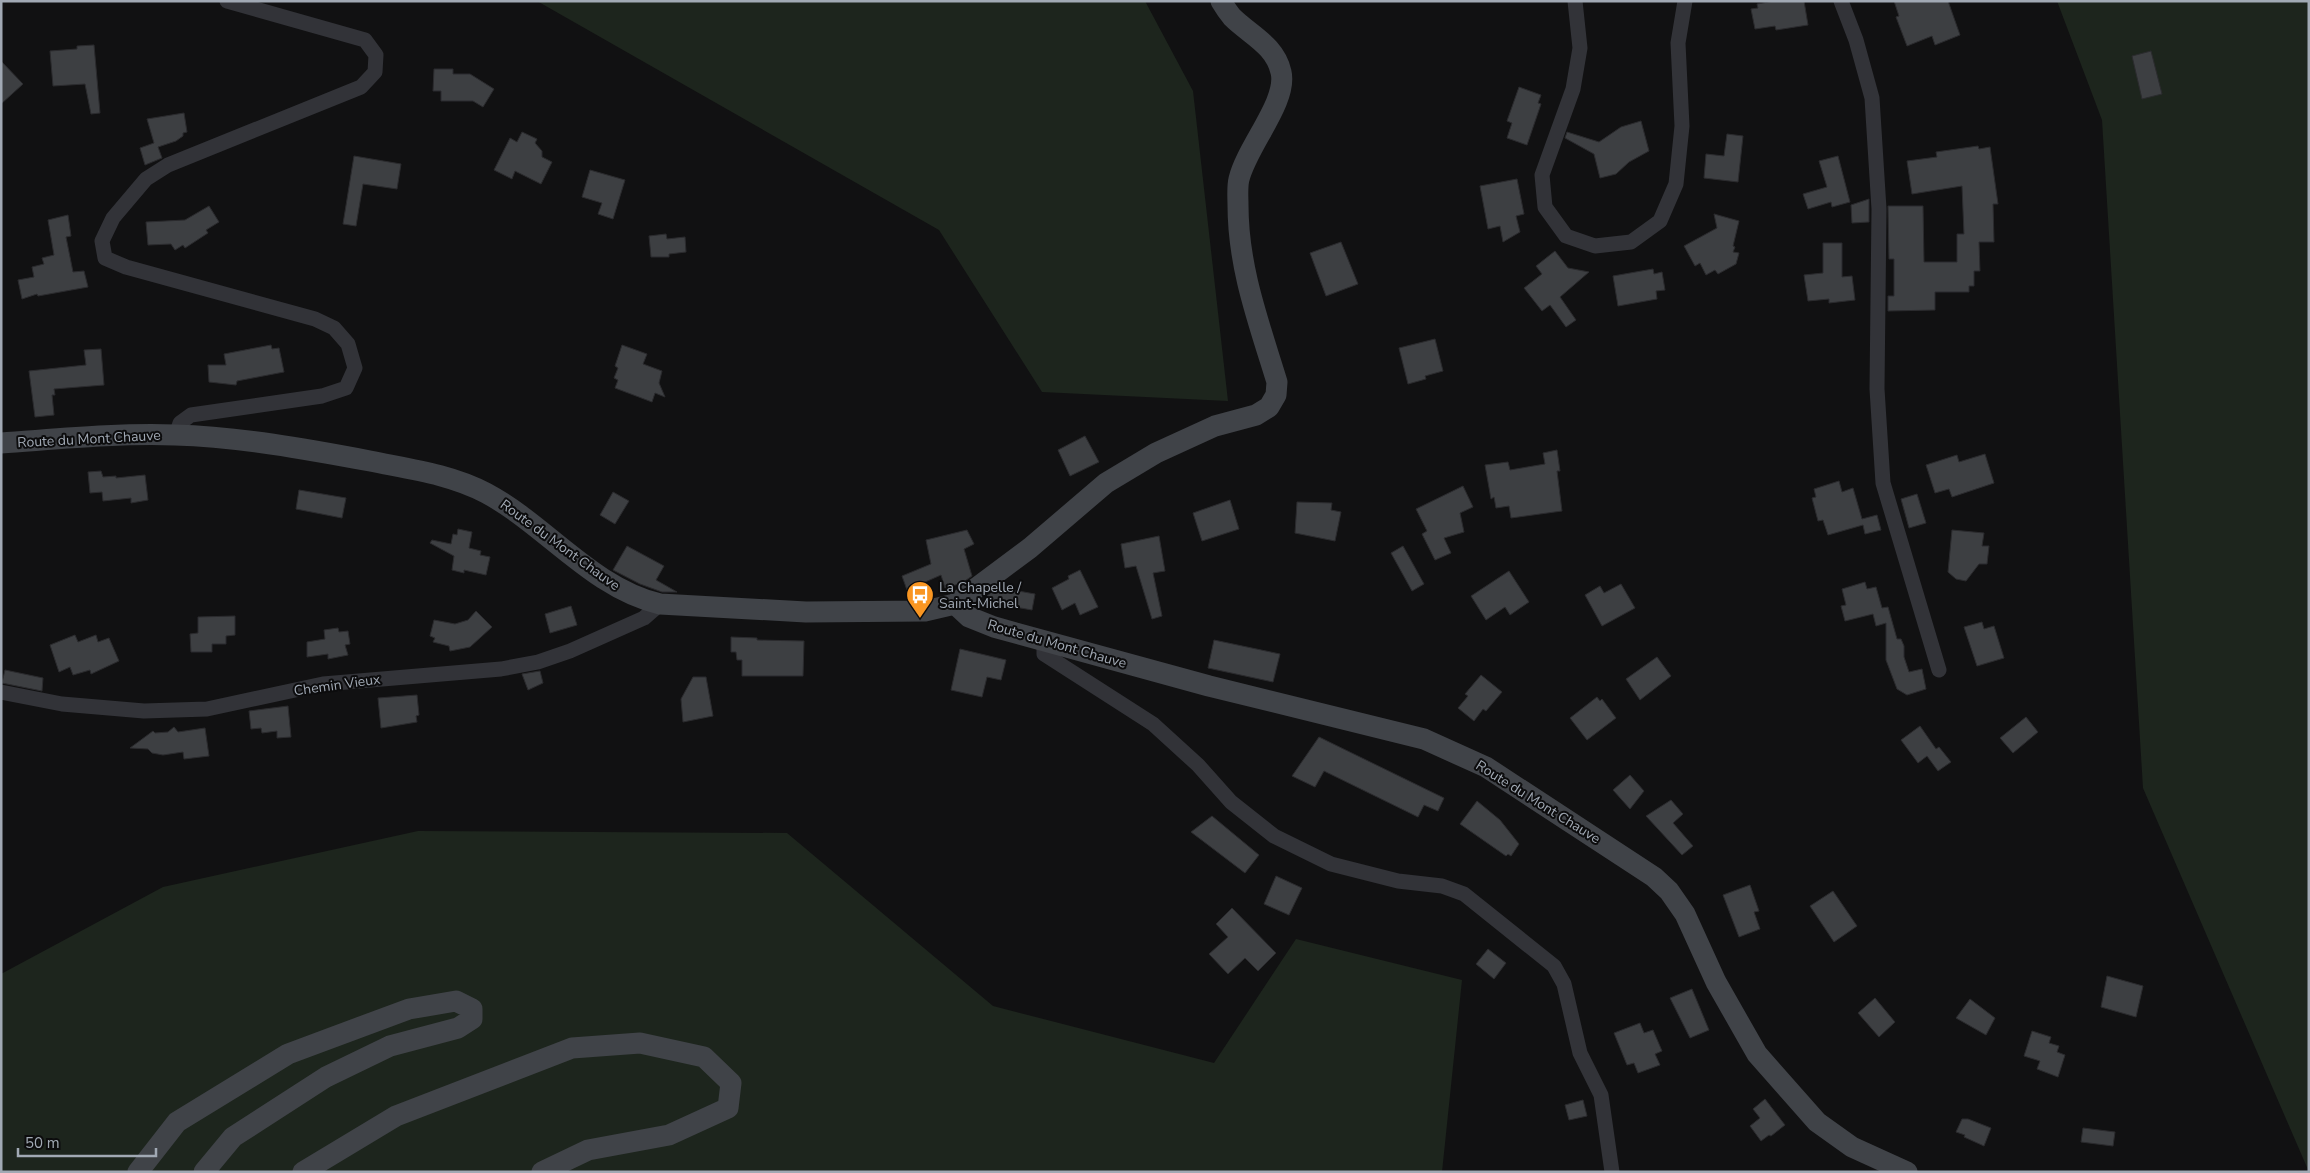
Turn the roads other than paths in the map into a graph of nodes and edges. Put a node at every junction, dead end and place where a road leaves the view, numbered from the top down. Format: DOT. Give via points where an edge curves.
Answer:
graph roads {
  1 [pos="227,1"];
  2 [pos="1221,1"];
  3 [pos="1575,1"];
  4 [pos="1685,1"];
  5 [pos="1841,1"];
  6 [pos="176,435"];
  7 [pos="1,443"];
  8 [pos="660,604"];
  9 [pos="955,604"];
  10 [pos="1044,642"];
  11 [pos="1939,670"];
  12 [pos="1,692"];
  13 [pos="138,1172"];
  14 [pos="204,1172"];
  15 [pos="303,1172"];
  16 [pos="542,1172"];
  17 [pos="1612,1172"];
  18 [pos="1907,1172"];
  1 -- 6 [label="street" via="365,40 376,54 375,72 361,87 168,165 146,179 112,218 102,241 105,258 126,267 315,319 334,328 348,344 355,368 346,388 322,396 192,415 180,423"];
  2 -- 9 [label="street" via="1231,16 1272,52 1283,82 1281,95 1246,156 1238,180 1238,237 1242,260 1277,382 1276,394 1269,407 1256,415 1214,426 1156,452 1106,484 1030,548"];
  3 -- 4 [label="street" via="1580,48 1573,89 1542,175 1545,207 1566,236 1595,246 1631,242 1660,221 1676,184 1682,126 1678,43"];
  5 -- 11 [label="street" via="1872,98 1879,209 1877,389 1883,483"];
  6 -- 7 [label="street, Route du Mont Chauve" via="127,434"];
  6 -- 8 [label="street, Route du Mont Chauve" via="317,451 446,476 485,492 519,513 608,582 640,600"];
  8 -- 9 [label="street, Route du Mont Chauve" via="806,612 925,611"];
  8 -- 12 [label="street, Chemin Vieux" via="644,618 570,651 501,670 323,684 206,709 135,710 62,704"];
  9 -- 10 [label="street, Route du Mont Chauve" via="969,617"];
  10 -- 17 [label="street" via="1044,654 1153,724 1198,765 1231,802 1274,836 1331,864 1398,881 1442,886 1464,894 1554,966 1564,984 1580,1053 1601,1095"];
  10 -- 18 [label="street, Route du Mont Chauve" via="1424,739 1486,766 1654,877 1685,914 1716,982 1763,1061 1817,1122 1852,1146"];
  13 -- 14 [label="street" via="177,1122 288,1054 409,1010 456,1001 472,1009 472,1019 458,1028 390,1046 326,1077 233,1137"];
  15 -- 16 [label="street" via="396,1116 572,1048 640,1043 704,1057 731,1084 728,1108 669,1135 588,1150"];
}
